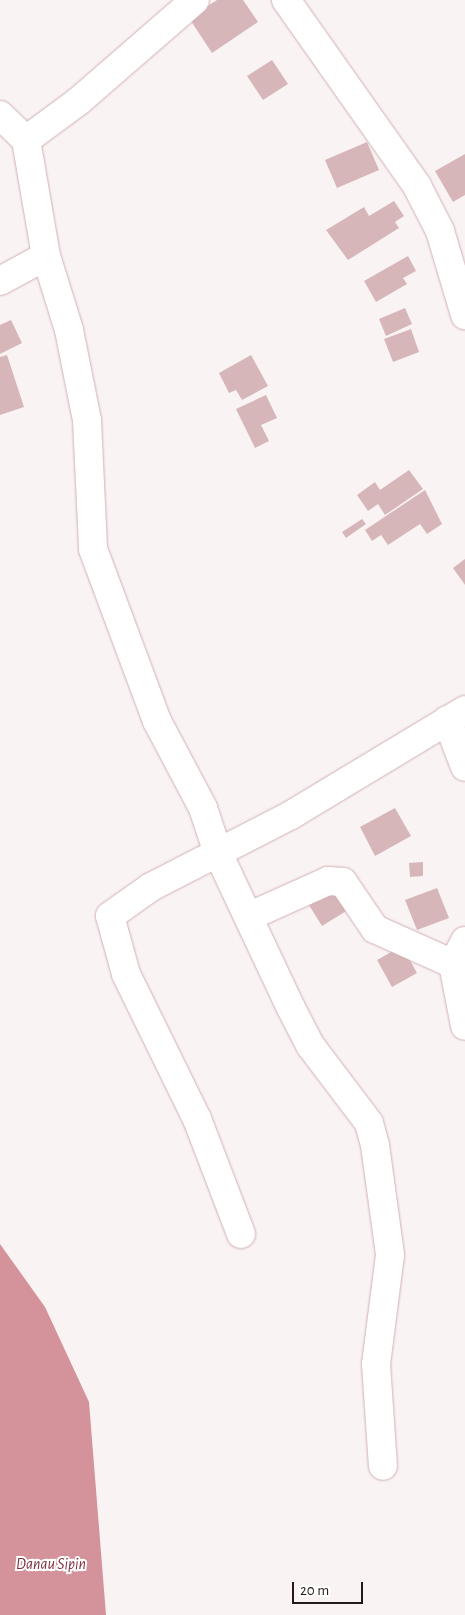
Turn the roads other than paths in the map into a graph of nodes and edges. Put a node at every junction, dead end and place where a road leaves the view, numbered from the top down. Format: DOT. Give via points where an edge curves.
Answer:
graph roads {
  1 [pos="195,0"];
  2 [pos="286,0"];
  3 [pos="0,114"];
  4 [pos="26,140"];
  5 [pos="46,256"];
  6 [pos="0,281"];
  7 [pos="465,315"];
  8 [pos="456,715"];
  9 [pos="465,767"];
  10 [pos="218,853"];
  11 [pos="250,916"];
  12 [pos="465,940"];
  13 [pos="453,964"];
  14 [pos="465,1026"];
  15 [pos="241,1234"];
  16 [pos="383,1466"];
  1 -- 4 [label="street" via="80,100"];
  2 -- 7 [label="street" via="417,186 440,231"];
  3 -- 4 [label="street"];
  4 -- 5 [label="street"];
  5 -- 6 [label="street"];
  5 -- 10 [label="street" via="69,330 87,420 93,550 157,721 203,808"];
  8 -- 9 [label="street"];
  8 -- 10 [label="street" via="291,815"];
  10 -- 11 [label="street"];
  10 -- 15 [label="street" via="151,887 116,912 108,922 126,974 197,1118"];
  11 -- 13 [label="street" via="328,881 343,882 375,929"];
  11 -- 16 [label="street" via="310,1045 369,1122 375,1145 390,1255 376,1364"];
  12 -- 13 [label="street"];
  13 -- 14 [label="street"];
}
